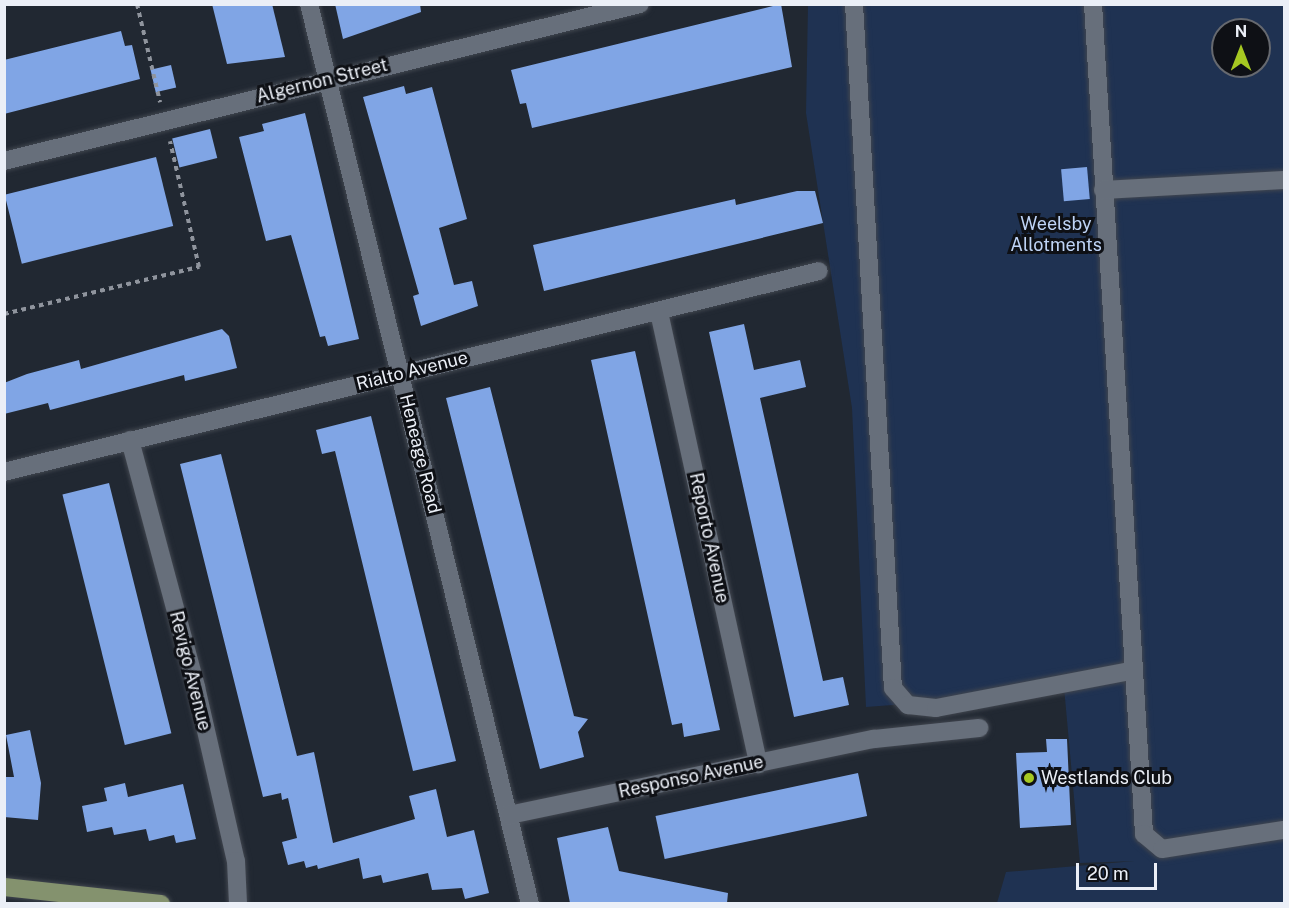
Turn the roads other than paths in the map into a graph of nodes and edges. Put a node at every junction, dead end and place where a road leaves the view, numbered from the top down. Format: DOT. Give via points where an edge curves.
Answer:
graph roads {
  1 [pos="309,4"];
  2 [pos="639,4"];
  3 [pos="854,4"];
  4 [pos="1093,4"];
  5 [pos="328,80"];
  6 [pos="4,160"];
  7 [pos="1284,180"];
  8 [pos="1103,190"];
  9 [pos="819,271"];
  10 [pos="659,312"];
  11 [pos="400,373"];
  12 [pos="130,440"];
  13 [pos="4,472"];
  14 [pos="1130,671"];
  15 [pos="979,728"];
  16 [pos="758,764"];
  17 [pos="509,815"];
  18 [pos="1284,830"];
  19 [pos="4,887"];
  20 [pos="161,903"];
  21 [pos="238,903"];
  22 [pos="530,903"];
  1 -- 5 [label="street, Heneage Road"];
  2 -- 5 [label="street, Algernon Street"];
  3 -- 14 [label="street" via="893,688 908,705 936,708"];
  4 -- 8 [label="street"];
  5 -- 6 [label="street, Algernon Street"];
  5 -- 11 [label="street, Heneage Road"];
  7 -- 8 [label="street"];
  8 -- 14 [label="street"];
  9 -- 10 [label="street, Rialto Avenue"];
  10 -- 11 [label="street, Rialto Avenue"];
  10 -- 16 [label="street, Reporto Avenue"];
  11 -- 12 [label="street, Rialto Avenue"];
  11 -- 17 [label="street, Heneage Road"];
  12 -- 13 [label="street, Rialto Avenue"];
  12 -- 21 [label="street, Revigo Avenue" via="236,861"];
  14 -- 18 [label="street" via="1141,824 1153,844 1162,849"];
  15 -- 16 [label="street, Responso Avenue" via="874,739"];
  16 -- 17 [label="street, Responso Avenue"];
  17 -- 22 [label="street, Heneage Road"];
  19 -- 20 [label="main road"];
}
